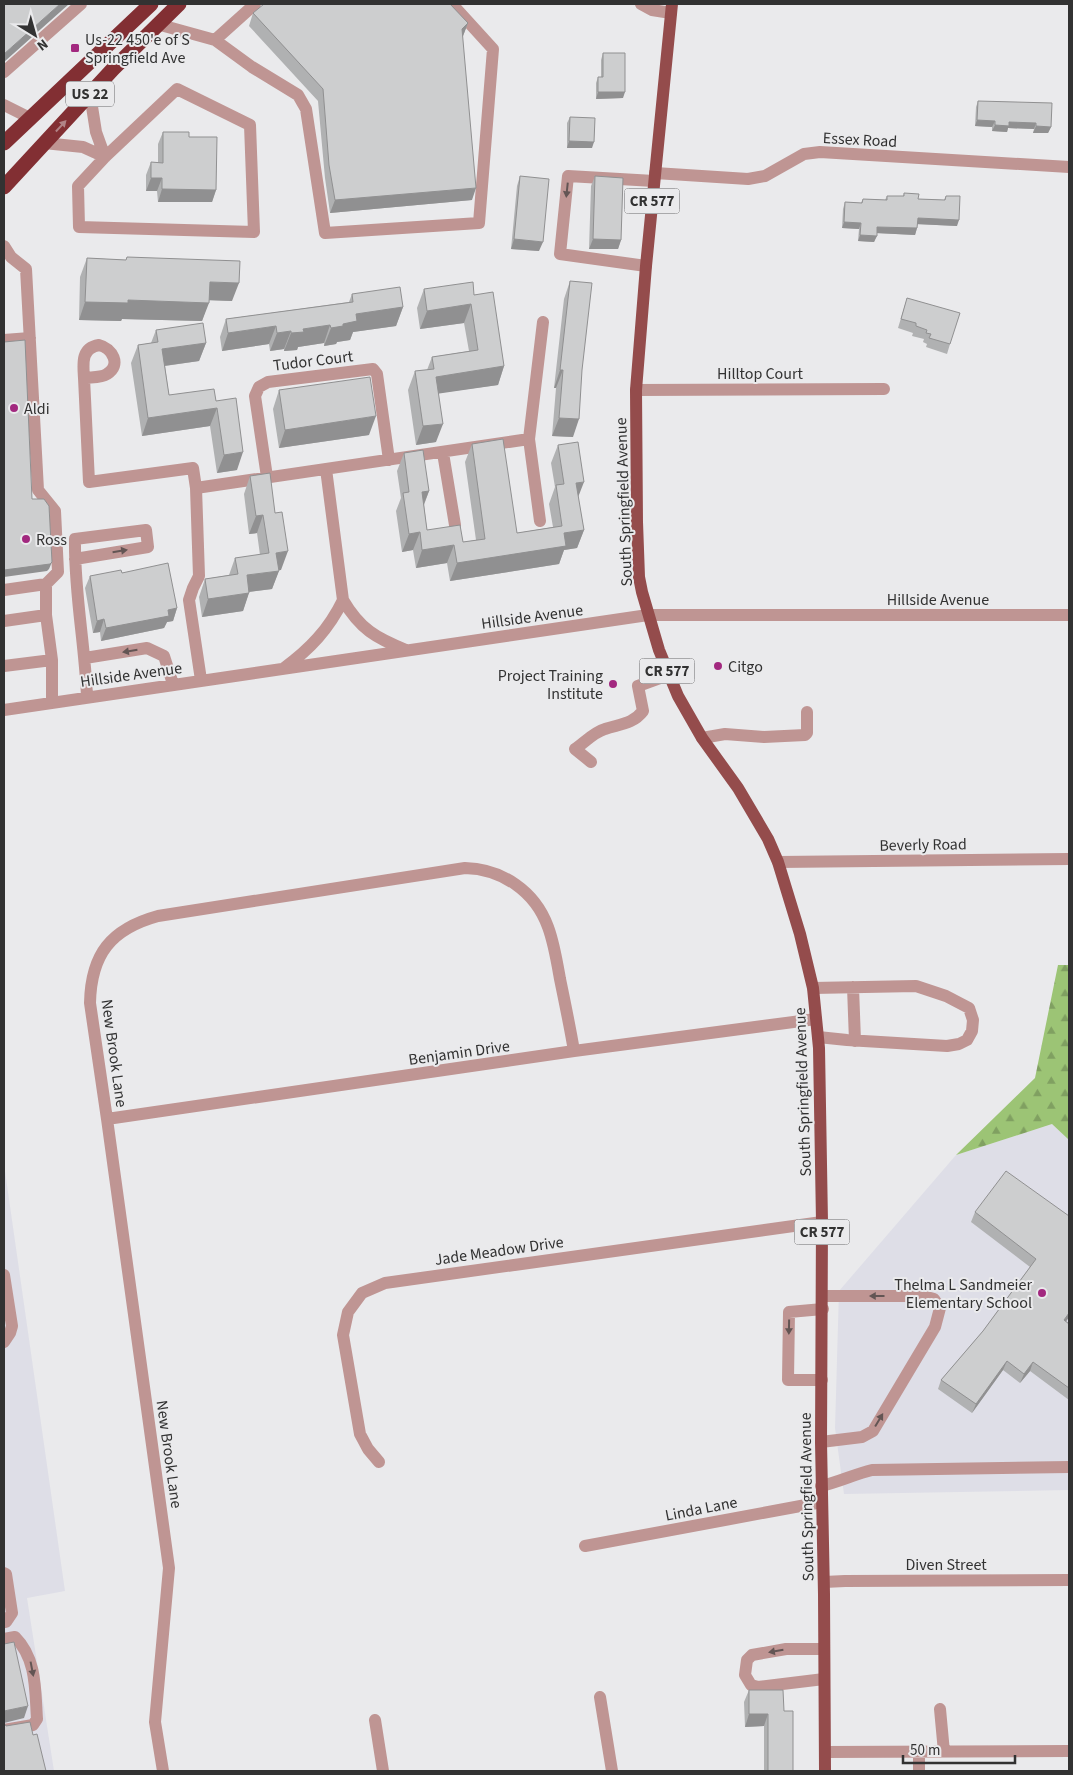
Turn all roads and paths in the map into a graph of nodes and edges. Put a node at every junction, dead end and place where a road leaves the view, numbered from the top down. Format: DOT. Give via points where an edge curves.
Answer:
graph roads {
  1 [pos="81,4"];
  2 [pos="151,4"];
  3 [pos="179,4"];
  4 [pos="255,4"];
  5 [pos="452,4"];
  6 [pos="641,4"];
  7 [pos="671,8"];
  8 [pos="158,24"];
  9 [pos="215,40"];
  10 [pos="4,72"];
  11 [pos="90,94"];
  12 [pos="4,105"];
  13 [pos="30,118"];
  14 [pos="4,143"];
  15 [pos="44,143"];
  16 [pos="105,157"];
  17 [pos="1069,166"];
  18 [pos="655,177"];
  19 [pos="4,187"];
  20 [pos="4,246"];
  21 [pos="7,262"];
  22 [pos="646,266"];
  23 [pos="543,322"];
  24 [pos="30,338"];
  25 [pos="4,340"];
  26 [pos="84,378"];
  27 [pos="884,389"];
  28 [pos="636,390"];
  29 [pos="530,439"];
  30 [pos="443,453"];
  31 [pos="389,460"];
  32 [pos="326,469"];
  33 [pos="267,477"];
  34 [pos="196,488"];
  35 [pos="540,521"];
  36 [pos="455,525"];
  37 [pos="75,559"];
  38 [pos="46,584"];
  39 [pos="4,590"];
  40 [pos="343,600"];
  41 [pos="46,615"];
  42 [pos="648,615"];
  43 [pos="1069,615"];
  44 [pos="4,621"];
  45 [pos="409,651"];
  46 [pos="85,658"];
  47 [pos="52,660"];
  48 [pos="4,666"];
  49 [pos="282,669"];
  50 [pos="668,675"];
  51 [pos="201,680"];
  52 [pos="173,684"];
  53 [pos="87,697"];
  54 [pos="52,702"];
  55 [pos="4,710"];
  56 [pos="807,712"];
  57 [pos="702,738"];
  58 [pos="591,762"];
  59 [pos="1069,859"];
  60 [pos="778,862"];
  61 [pos="853,987"];
  62 [pos="813,988"];
  63 [pos="816,1019"];
  64 [pos="818,1037"];
  65 [pos="855,1041"];
  66 [pos="574,1051"];
  67 [pos="108,1119"];
  68 [pos="822,1222"];
  69 [pos="4,1276"];
  70 [pos="823,1302"];
  71 [pos="4,1342"];
  72 [pos="822,1380"];
  73 [pos="821,1442"];
  74 [pos="379,1462"];
  75 [pos="1069,1468"];
  76 [pos="821,1486"];
  77 [pos="822,1502"];
  78 [pos="585,1546"];
  79 [pos="4,1573"];
  80 [pos="1069,1580"];
  81 [pos="824,1582"];
  82 [pos="8,1618"];
  83 [pos="4,1639"];
  84 [pos="19,1641"];
  85 [pos="824,1649"];
  86 [pos="824,1679"];
  87 [pos="600,1697"];
  88 [pos="940,1709"];
  89 [pos="375,1720"];
  90 [pos="4,1730"];
  91 [pos="1069,1751"];
  92 [pos="824,1752"];
  93 [pos="919,1752"];
  94 [pos="944,1752"];
  95 [pos="163,1771"];
  96 [pos="383,1771"];
  97 [pos="612,1771"];
  98 [pos="825,1771"];
  99 [pos="919,1771"];
  1 -- 10 [label="street"];
  2 -- 13 [label="highway, US 22"];
  3 -- 8 [label="highway, US 22"];
  4 -- 9 [label="street"];
  5 -- 9 [label="street" via="493,49 479,223 325,234 306,109 298,95"];
  6 -- 7 [label="street" via="652,10"];
  7 -- 18 [label="main road, South Springfield Avenue / CR 577"];
  8 -- 9 [label="street"];
  8 -- 11 [label="highway, US 22"];
  15 -- 11 [label="highway, US 22, one-way"];
  11 -- 16 [label="street" via="96,132"];
  12 -- 13 [label="street"];
  13 -- 14 [label="highway, US 22"];
  15 -- 16 [label="street" via="83,147"];
  15 -- 19 [label="highway, US 22"];
  16 -- 16 [label="street" via="78,186 79,227 254,232 250,126 177,89"];
  17 -- 18 [label="street, Essex Road" via="820,152 804,154 765,176 748,179"];
  18 -- 22 [label="main road, South Springfield Avenue / CR 577"];
  18 -- 22 [label="street, Essex Road, one-way" via="568,176 560,254"];
  20 -- 21 [label="street"];
  21 -- 24 [label="street" via="26,269"];
  22 -- 28 [label="main road, South Springfield Avenue / CR 577"];
  23 -- 29 [label="street"];
  24 -- 25 [label="street"];
  24 -- 38 [label="street" via="38,490 55,511 58,572"];
  26 -- 34 [label="street" via="89,482 193,468"];
  27 -- 28 [label="street, Hilltop Court"];
  28 -- 42 [label="main road, South Springfield Avenue / CR 577" via="637,549 639,577"];
  29 -- 30 [label="street"];
  29 -- 35 [label="street"];
  30 -- 31 [label="street"];
  30 -- 36 [label="street"];
  31 -- 32 [label="street"];
  31 -- 33 [label="street, Tudor Court" via="373,369 268,382 259,387 255,396"];
  32 -- 33 [label="street"];
  32 -- 40 [label="street"];
  33 -- 34 [label="street"];
  34 -- 51 [label="street" via="199,576 190,600"];
  37 -- 37 [label="street, one-way" via="148,547 146,530 75,539"];
  37 -- 46 [label="street"];
  38 -- 39 [label="street"];
  38 -- 41 [label="street"];
  40 -- 45 [label="street" via="362,627 376,637"];
  40 -- 49 [label="street" via="321,636"];
  41 -- 44 [label="street"];
  41 -- 47 [label="street"];
  42 -- 43 [label="street, Hillside Avenue"];
  42 -- 45 [label="street, Hillside Avenue"];
  42 -- 50 [label="main road, South Springfield Avenue / CR 577"];
  45 -- 49 [label="street, Hillside Avenue"];
  52 -- 46 [label="street, one-way" via="164,656 147,648"];
  46 -- 53 [label="street"];
  47 -- 48 [label="street"];
  47 -- 54 [label="street"];
  49 -- 51 [label="street, Hillside Avenue"];
  50 -- 57 [label="main road, South Springfield Avenue / CR 577"];
  50 -- 58 [label="street" via="638,686 643,711 638,717 624,725 603,729 575,749"];
  51 -- 52 [label="street, Hillside Avenue"];
  52 -- 53 [label="street, Hillside Avenue"];
  53 -- 54 [label="street, Hillside Avenue"];
  54 -- 55 [label="street, Hillside Avenue"];
  56 -- 57 [label="street" via="805,735 764,737 725,734"];
  57 -- 60 [label="main road, South Springfield Avenue / CR 577" via="738,788"];
  59 -- 60 [label="street, Beverly Road"];
  60 -- 62 [label="main road, South Springfield Avenue / CR 577"];
  61 -- 62 [label="street"];
  61 -- 65 [label="street"];
  61 -- 65 [label="street" via="916,986 960,1002 969,1008 974,1020 967,1040 959,1044"];
  62 -- 63 [label="main road, South Springfield Avenue / CR 577"];
  63 -- 64 [label="main road, South Springfield Avenue / CR 577"];
  63 -- 66 [label="street, Benjamin Drive"];
  64 -- 65 [label="street"];
  64 -- 68 [label="main road, South Springfield Avenue / CR 577"];
  66 -- 67 [label="street, Benjamin Drive"];
  66 -- 67 [label="street, New Brook Lane" via="553,944 548,925 538,908 510,880 482,868 465,868 158,916 140,920 124,930 100,954 90,984 90,1003"];
  67 -- 95 [label="street, New Brook Lane" via="169,1568 155,1722"];
  68 -- 70 [label="main road, South Springfield Avenue / CR 577"];
  68 -- 74 [label="street, Jade Meadow Drive" via="385,1283 362,1293 348,1312 343,1335 360,1434"];
  69 -- 71 [label="street" via="12,1326"];
  70 -- 72 [label="main road, South Springfield Avenue / CR 577"];
  70 -- 72 [label="street, one-way" via="789,1312 788,1380"];
  73 -- 70 [label="street, one-way" via="862,1437 873,1431 935,1327 940,1308 934,1299 923,1296"];
  72 -- 73 [label="main road, South Springfield Avenue / CR 577"];
  73 -- 76 [label="main road, South Springfield Avenue / CR 577"];
  75 -- 76 [label="street" via="872,1470"];
  76 -- 77 [label="main road, South Springfield Avenue / CR 577"];
  77 -- 78 [label="street, Linda Lane"];
  77 -- 81 [label="main road, South Springfield Avenue / CR 577"];
  79 -- 82 [label="street"];
  80 -- 81 [label="street, Diven Street"];
  81 -- 85 [label="main road, South Springfield Avenue / CR 577"];
  82 -- 84 [label="street" via="16,1624"];
  83 -- 84 [label="street" via="15,1637"];
  84 -- 90 [label="street, one-way" via="32,1664 37,1719 33,1725"];
  85 -- 86 [label="main road, South Springfield Avenue / CR 577"];
  85 -- 86 [label="street, one-way" via="752,1655 747,1660 745,1675 750,1685 758,1687"];
  86 -- 92 [label="main road, South Springfield Avenue / CR 577"];
  87 -- 97 [label="street"];
  88 -- 94 [label="street"];
  89 -- 96 [label="street"];
  91 -- 94 [label="street"];
  92 -- 93 [label="street"];
  92 -- 98 [label="main road, South Springfield Avenue / CR 577"];
  93 -- 94 [label="street"];
  93 -- 99 [label="street"];
}
